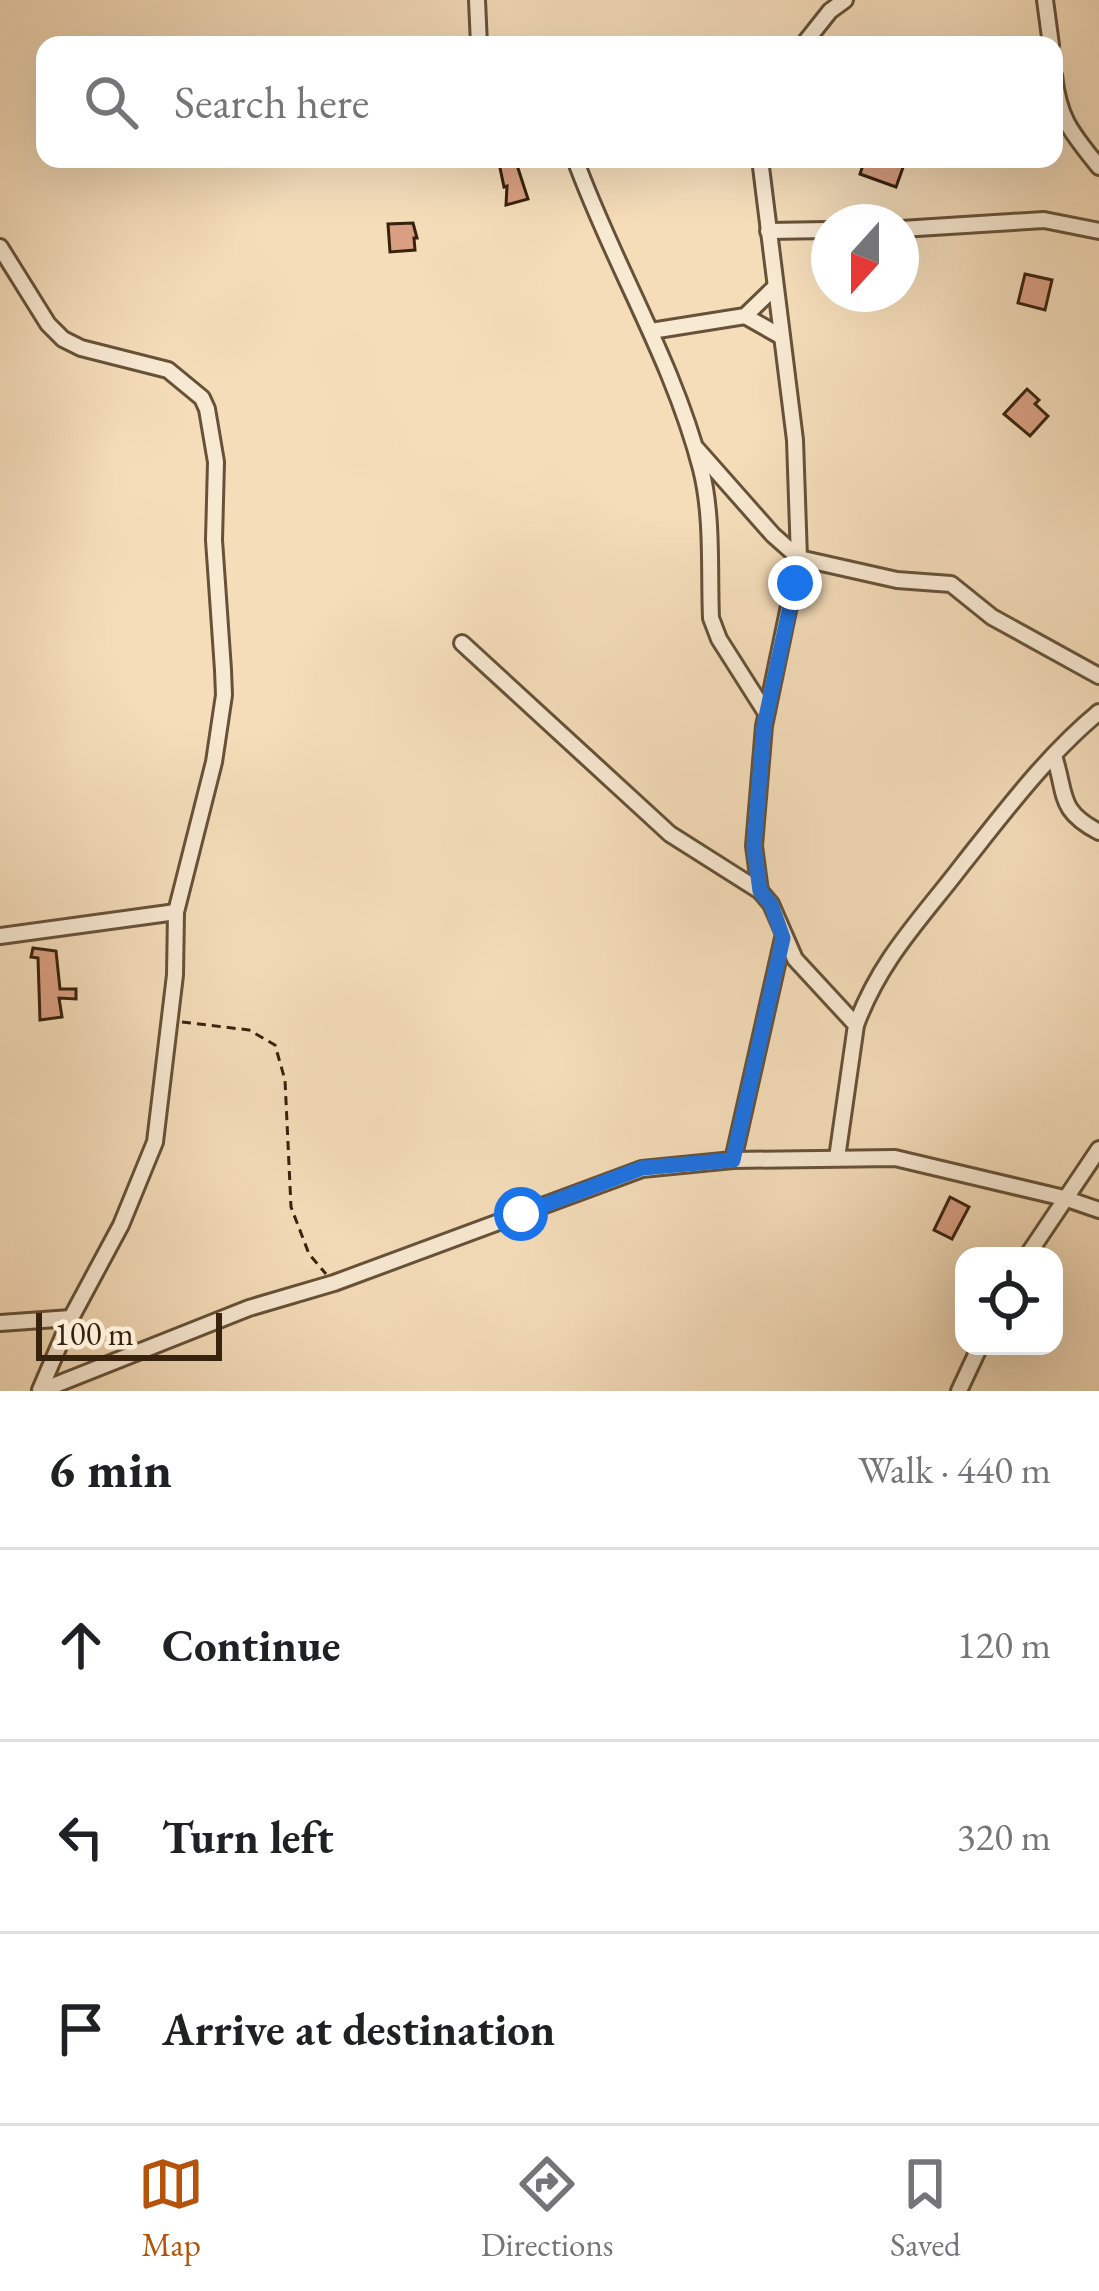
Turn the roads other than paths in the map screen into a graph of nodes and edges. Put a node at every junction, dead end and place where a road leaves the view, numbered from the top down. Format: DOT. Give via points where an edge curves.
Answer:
graph roads {
  1 [pos="477,0"];
  2 [pos="845,0"];
  3 [pos="1045,0"];
  4 [pos="831,5"];
  5 [pos="479,36"];
  6 [pos="809,36"];
  7 [pos="1050,36"];
  8 [pos="1063,118"];
  9 [pos="1099,167"];
  10 [pos="578,168"];
  11 [pos="761,168"];
  12 [pos="919,228"];
  13 [pos="811,230"];
  14 [pos="768,231"];
  15 [pos="1099,231"];
  16 [pos="0,247"];
  17 [pos="775,287"];
  18 [pos="745,316"];
  19 [pos="651,331"];
  20 [pos="782,337"];
  21 [pos="693,445"];
  22 [pos="799,558"];
  23 [pos="463,643"];
  24 [pos="1099,676"];
  25 [pos="1099,712"];
  26 [pos="766,713"];
  27 [pos="1054,756"];
  28 [pos="1099,832"];
  29 [pos="760,891"];
  30 [pos="176,912"];
  31 [pos="0,936"];
  32 [pos="783,938"];
  33 [pos="856,1025"];
  34 [pos="1099,1149"];
  35 [pos="837,1157"];
  36 [pos="733,1160"];
  37 [pos="1064,1198"];
  38 [pos="1099,1210"];
  39 [pos="1034,1247"];
  40 [pos="71,1318"];
  41 [pos="0,1323"];
  42 [pos="976,1355"];
  43 [pos="40,1391"];
  44 [pos="959,1391"];
  1 -- 5 [label="street"];
  2 -- 4 [label="street"];
  3 -- 7 [label="street"];
  4 -- 6 [label="street"];
  8 -- 9 [label="street"];
  10 -- 19 [label="street"];
  11 -- 14 [label="street"];
  12 -- 15 [label="street" via="1044,220"];
  13 -- 14 [label="street"];
  14 -- 17 [label="street"];
  16 -- 30 [label="street" via="63,339 168,370 207,409 224,694"];
  17 -- 18 [label="street"];
  17 -- 20 [label="street"];
  18 -- 19 [label="street"];
  18 -- 20 [label="street"];
  19 -- 21 [label="street"];
  20 -- 22 [label="street"];
  21 -- 22 [label="street"];
  21 -- 26 [label="street" via="705,493 711,618"];
  22 -- 24 [label="street" via="951,584 992,617"];
  22 -- 26 [label="street"];
  23 -- 29 [label="street" via="670,834"];
  25 -- 27 [label="street"];
  26 -- 29 [label="street" via="754,846"];
  27 -- 28 [label="street" via="1065,805"];
  27 -- 33 [label="street" via="905,932"];
  29 -- 32 [label="street"];
  30 -- 31 [label="street"];
  30 -- 40 [label="street" via="154,1142"];
  32 -- 33 [label="street"];
  32 -- 36 [label="street"];
  33 -- 35 [label="street"];
  34 -- 37 [label="street"];
  35 -- 36 [label="street"];
  35 -- 37 [label="street" via="919,1161"];
  36 -- 43 [label="street" via="642,1168"];
  37 -- 38 [label="street"];
  37 -- 39 [label="street"];
  40 -- 41 [label="street"];
  40 -- 43 [label="street"];
  42 -- 44 [label="street"];
}
